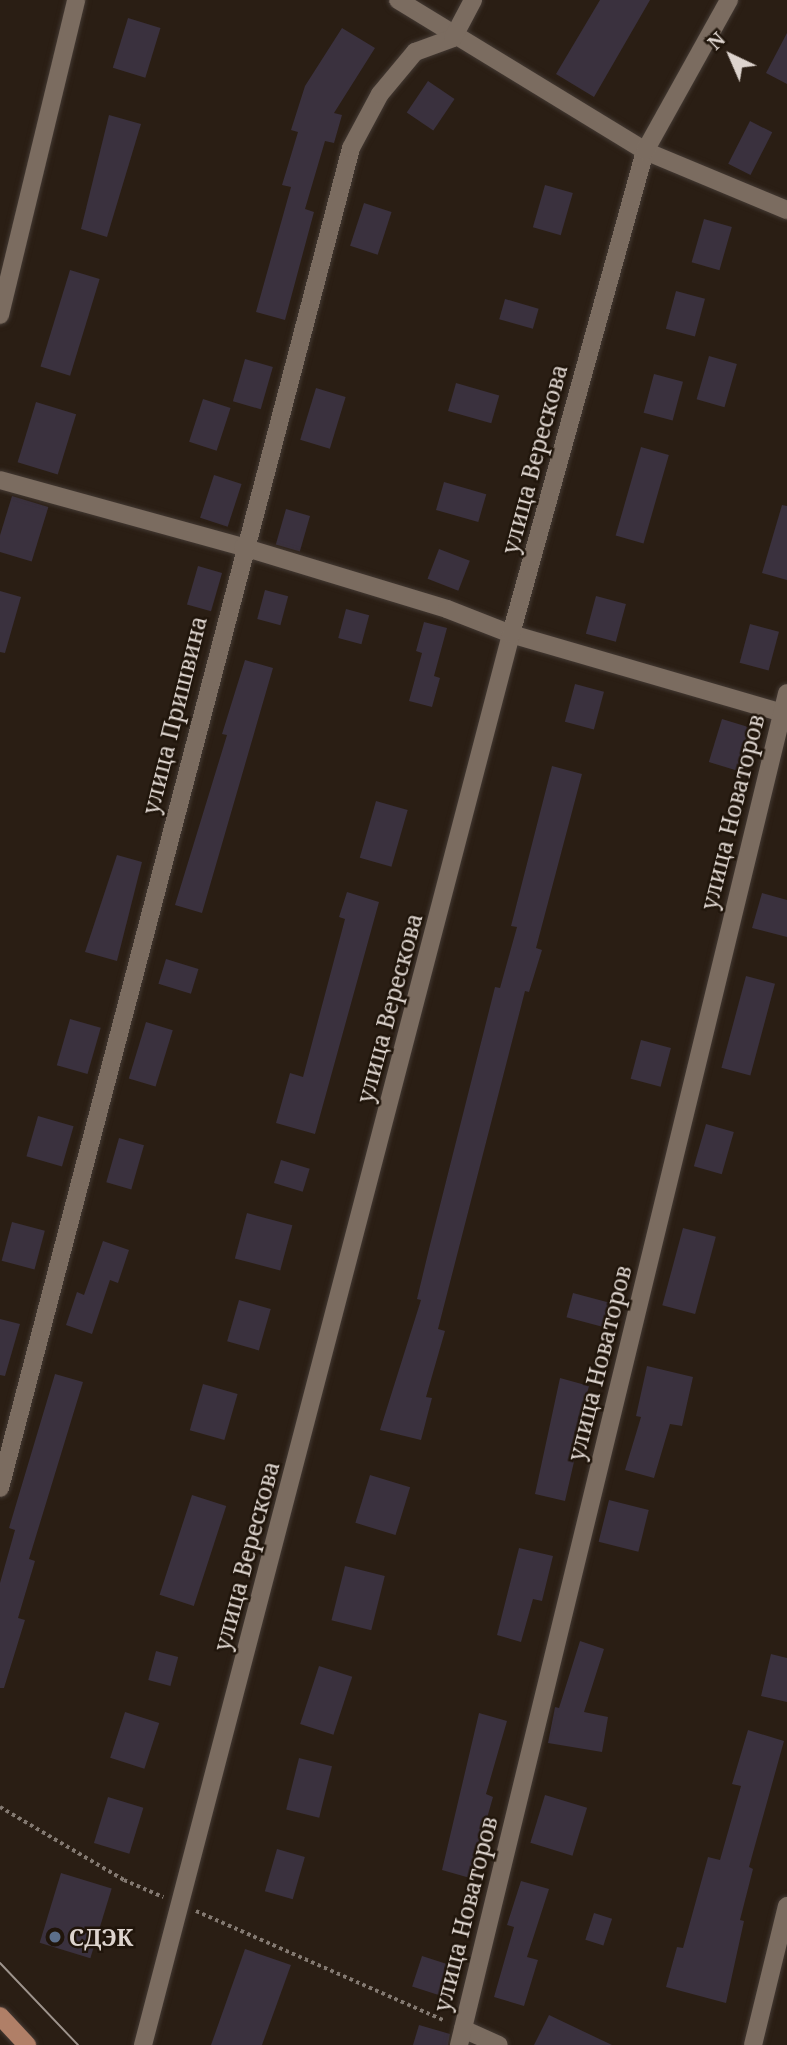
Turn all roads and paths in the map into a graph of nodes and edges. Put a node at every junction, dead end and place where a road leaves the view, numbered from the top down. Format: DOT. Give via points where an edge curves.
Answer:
graph roads {
  1 [pos="76,0"];
  2 [pos="398,0"];
  3 [pos="473,0"];
  4 [pos="729,0"];
  5 [pos="453,37"];
  6 [pos="645,151"];
  7 [pos="787,210"];
  8 [pos="0,315"];
  9 [pos="0,480"];
  10 [pos="243,547"];
  11 [pos="512,634"];
  12 [pos="787,693"];
  13 [pos="784,713"];
  14 [pos="0,1488"];
  15 [pos="0,1807"];
  16 [pos="181,1905"];
  17 [pos="787,1906"];
  18 [pos="0,2016"];
  19 [pos="461,2037"];
  20 [pos="27,2045"];
  21 [pos="143,2045"];
  22 [pos="499,2045"];
  23 [pos="753,2045"];
  1 -- 8 [label="street"];
  2 -- 5 [label="street"];
  3 -- 5 [label="street"];
  4 -- 6 [label="street, улица Верескова"];
  5 -- 6 [label="street"];
  5 -- 10 [label="street, улица Пришвина" via="415,52 380,94 351,148"];
  6 -- 7 [label="street"];
  6 -- 11 [label="street, улица Верескова"];
  9 -- 10 [label="street"];
  10 -- 11 [label="street" via="447,609"];
  10 -- 14 [label="street, улица Пришвина"];
  11 -- 13 [label="street"];
  11 -- 16 [label="street, улица Верескова"];
  12 -- 13 [label="street, улица Новаторов"];
  13 -- 19 [label="street, улица Новаторов"];
  15 -- 16 [label="path" via="124,1880"];
  16 -- 19 [label="path"];
  16 -- 21 [label="street, улица Верескова"];
  17 -- 23 [label="street"];
  18 -- 20 [label="main road"];
  19 -- 22 [label="street"];
}
